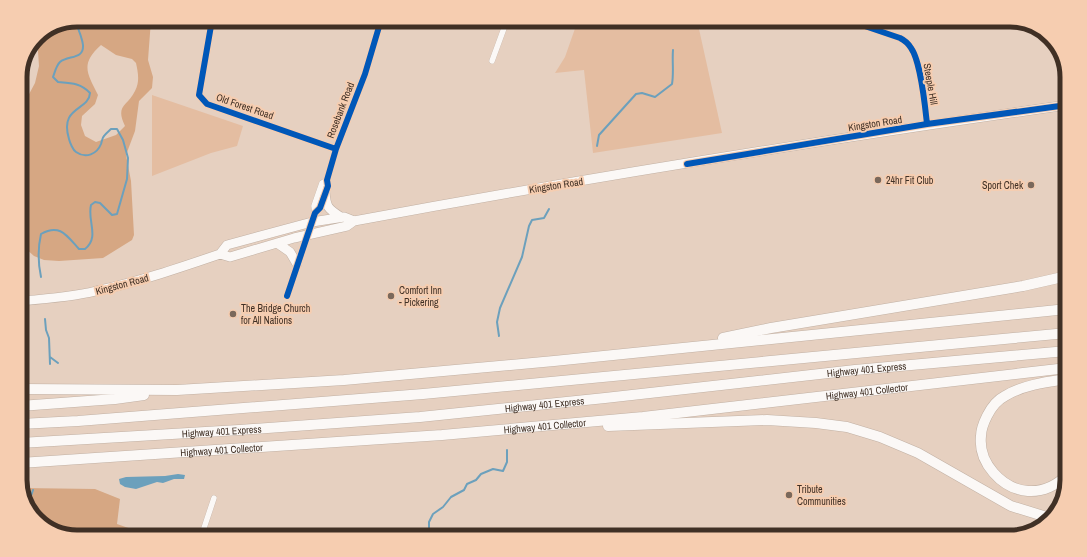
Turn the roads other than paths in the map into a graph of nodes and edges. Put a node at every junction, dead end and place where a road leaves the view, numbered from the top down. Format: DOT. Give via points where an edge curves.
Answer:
graph roads {
  1 [pos="211,27"];
  2 [pos="379,27"];
  3 [pos="504,27"];
  4 [pos="868,27"];
  5 [pos="492,61"];
  6 [pos="1060,105"];
  7 [pos="928,124"];
  8 [pos="336,149"];
  9 [pos="326,180"];
  10 [pos="325,192"];
  11 [pos="315,213"];
  12 [pos="341,217"];
  13 [pos="354,221"];
  14 [pos="312,222"];
  15 [pos="308,234"];
  16 [pos="277,243"];
  17 [pos="220,254"];
  18 [pos="297,264"];
  19 [pos="1060,278"];
  20 [pos="286,296"];
  21 [pos="27,300"];
  22 [pos="1060,311"];
  23 [pos="1060,334"];
  24 [pos="677,348"];
  25 [pos="1060,351"];
  26 [pos="1060,369"];
  27 [pos="1060,380"];
  28 [pos="27,389"];
  29 [pos="178,390"];
  30 [pos="27,405"];
  31 [pos="27,424"];
  32 [pos="534,427"];
  33 [pos="27,443"];
  34 [pos="27,463"];
  35 [pos="1060,481"];
  36 [pos="214,498"];
  37 [pos="1045,516"];
  38 [pos="203,530"];
  1 -- 8 [label="street, Old Forest Road" via="199,95 207,104"];
  2 -- 8 [label="street, Rosebank Road" via="365,74"];
  3 -- 5 [label="street"];
  4 -- 7 [label="street, Steeple Hill" via="905,40 911,48 917,61"];
  6 -- 7 [label="main road, Kingston Road"];
  7 -- 13 [label="main road, Kingston Road" via="505,193"];
  8 -- 9 [label="street, Rosebank Road"];
  9 -- 10 [label="street, Rosebank Road" via="328,186"];
  9 -- 11 [label="street, Rosebank Road" via="322,183 314,206"];
  10 -- 11 [label="street, Rosebank Road" via="320,208"];
  10 -- 12 [label="main road" via="327,205 332,212"];
  11 -- 14 [label="street, Rosebank Road"];
  12 -- 13 [label="main road, Kingston Road"];
  12 -- 14 [label="main road, Kingston Road"];
  13 -- 15 [label="main road, Kingston Road" via="347,226"];
  14 -- 15 [label="street, Rosebank Road"];
  14 -- 17 [label="main road, Kingston Road" via="227,245"];
  15 -- 16 [label="main road, Kingston Road"];
  15 -- 18 [label="street, Rosebank Road"];
  16 -- 17 [label="main road, Kingston Road" via="230,257"];
  16 -- 18 [label="main road" via="290,252"];
  17 -- 21 [label="main road, Kingston Road" via="95,292"];
  18 -- 20 [label="street, Rosebank Road"];
  19 -- 24 [label="highway" via="771,328"];
  22 -- 24 [label="highway"];
  23 -- 31 [label="highway, Highway 401 Express" via="415,395"];
  24 -- 29 [label="highway" via="344,380"];
  25 -- 33 [label="highway, Highway 401 Express" via="420,417"];
  26 -- 32 [label="highway, Highway 401 Collector" via="643,417"];
  27 -- 35 [label="highway" via="1026,387 1005,396 990,411 981,436 983,453 990,468 999,478 1012,486 1029,491 1051,487"];
  28 -- 29 [label="highway"];
  29 -- 30 [label="highway" via="115,399"];
  32 -- 34 [label="highway, Highway 401 Collector"];
  32 -- 37 [label="highway" via="643,426 767,420 847,427 918,453 1011,506"];
  36 -- 38 [label="street"];
}
